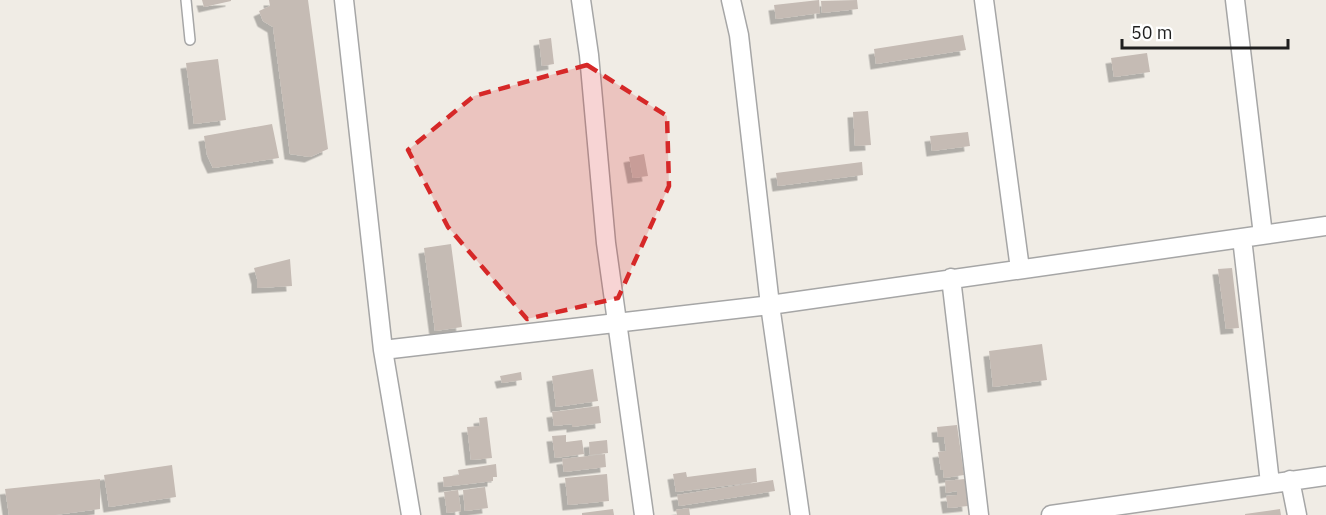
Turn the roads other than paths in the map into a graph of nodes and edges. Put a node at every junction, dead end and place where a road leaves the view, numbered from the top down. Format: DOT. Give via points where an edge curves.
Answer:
graph roads {
  1 [pos="186,0"];
  2 [pos="344,0"];
  3 [pos="581,0"];
  4 [pos="731,0"];
  5 [pos="984,0"];
  6 [pos="1235,0"];
  7 [pos="190,40"];
  8 [pos="1326,226"];
  9 [pos="1263,235"];
  10 [pos="1242,238"];
  11 [pos="1020,269"];
  12 [pos="951,278"];
  13 [pos="770,305"];
  14 [pos="617,322"];
  15 [pos="383,350"];
  16 [pos="1326,476"];
  17 [pos="1290,480"];
  18 [pos="1270,483"];
  19 [pos="1157,499"];
  20 [pos="411,515"];
  21 [pos="644,515"];
  22 [pos="801,515"];
  23 [pos="979,515"];
  24 [pos="1051,515"];
  25 [pos="1136,515"];
  26 [pos="1297,515"];
  1 -- 7 [label="lane"];
  2 -- 15 [label="street"];
  3 -- 14 [label="street"];
  4 -- 13 [label="street" via="739,35"];
  5 -- 11 [label="street"];
  6 -- 9 [label="street"];
  8 -- 9 [label="street"];
  9 -- 10 [label="street"];
  10 -- 11 [label="street"];
  10 -- 18 [label="street"];
  11 -- 12 [label="street"];
  12 -- 13 [label="street"];
  12 -- 23 [label="street"];
  13 -- 14 [label="street"];
  13 -- 22 [label="street"];
  14 -- 15 [label="street"];
  14 -- 21 [label="street"];
  15 -- 20 [label="street"];
  16 -- 17 [label="street"];
  17 -- 18 [label="street"];
  17 -- 26 [label="street"];
  18 -- 19 [label="street"];
  19 -- 24 [label="street"];
  19 -- 25 [label="street"];
}
